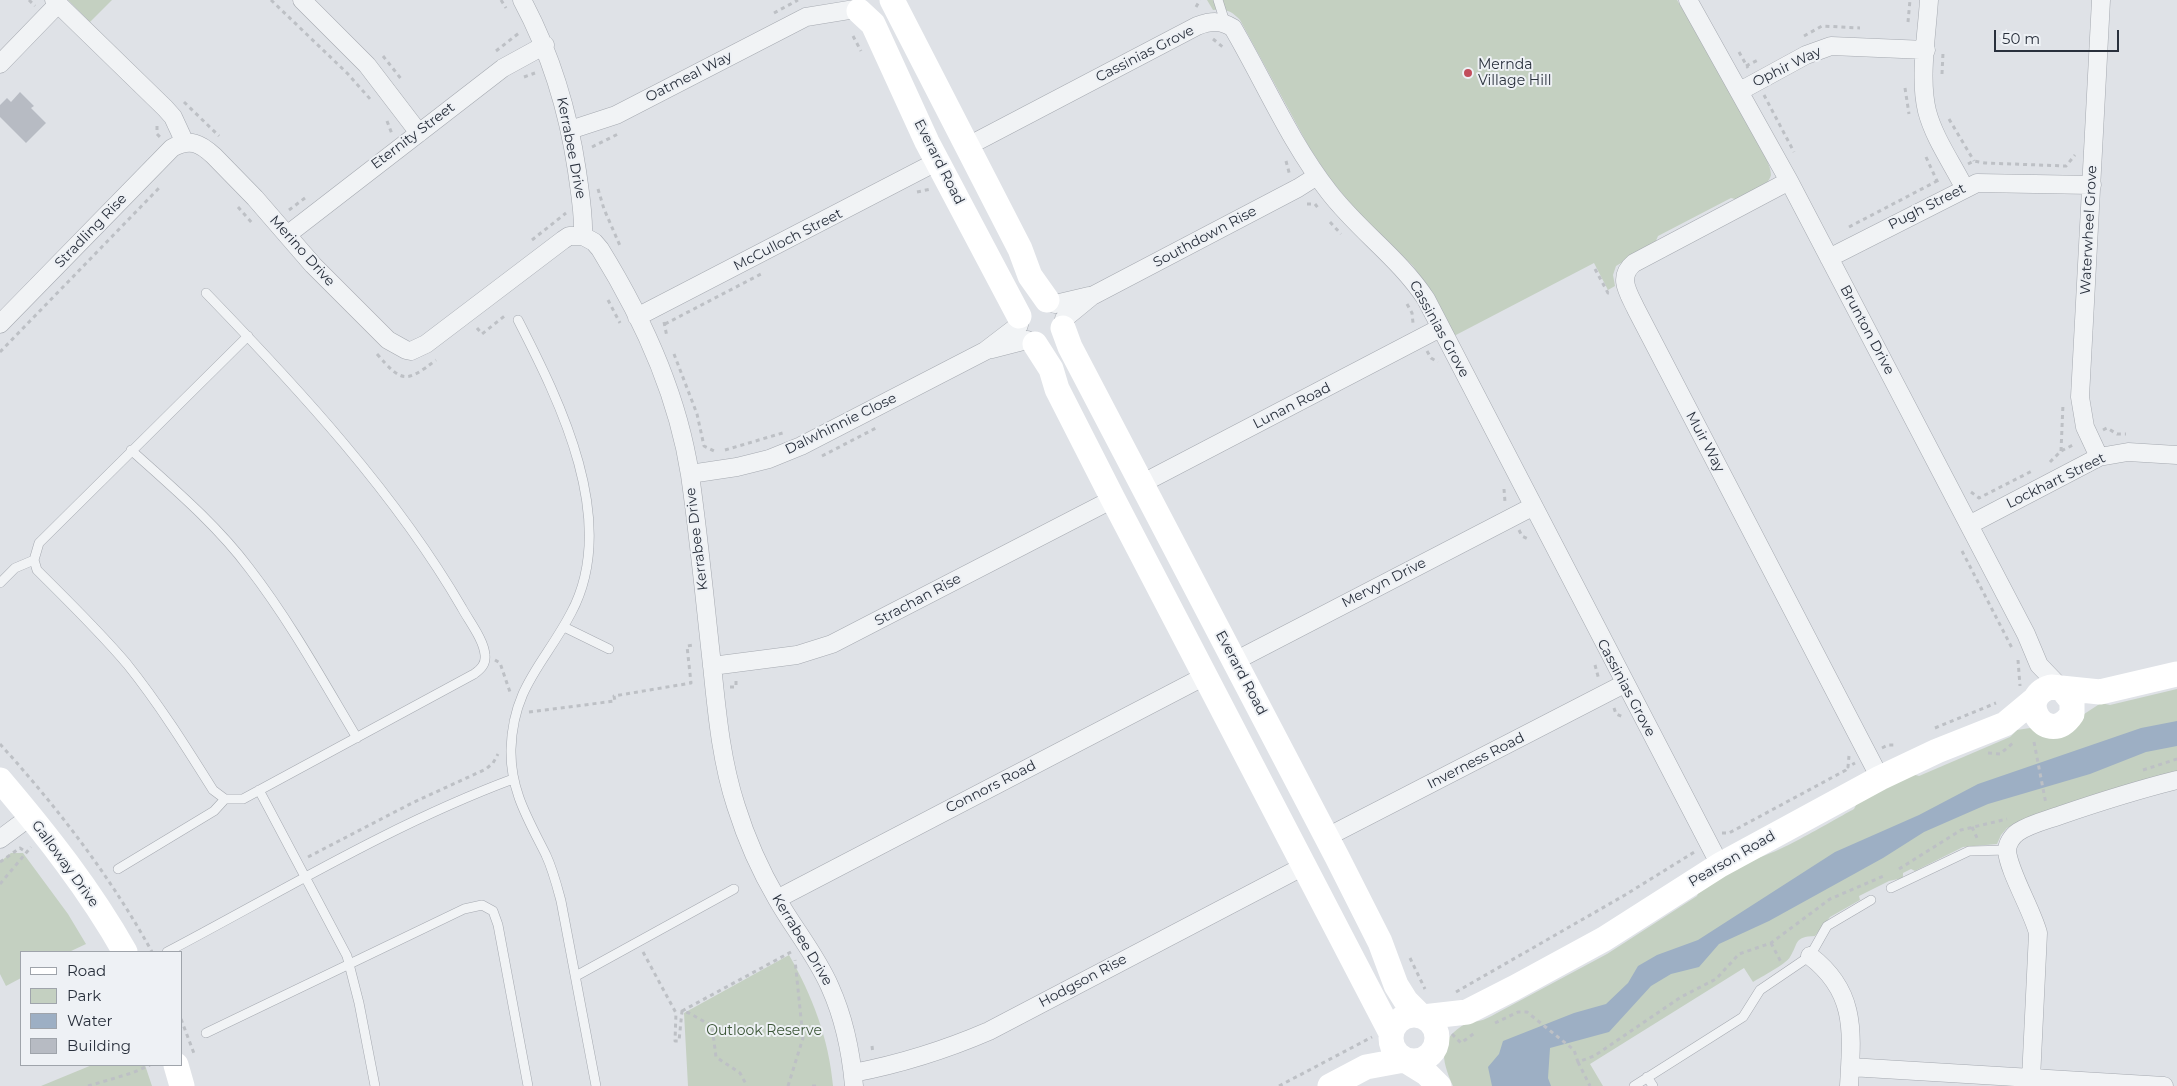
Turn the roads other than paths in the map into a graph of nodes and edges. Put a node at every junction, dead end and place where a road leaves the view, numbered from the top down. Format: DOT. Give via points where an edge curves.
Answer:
graph roads {
  1 [pos="302,0"];
  2 [pos="522,0"];
  3 [pos="824,0"];
  4 [pos="887,0"];
  5 [pos="892,0"];
  6 [pos="1218,0"];
  7 [pos="1688,0"];
  8 [pos="1929,0"];
  9 [pos="2101,0"];
  10 [pos="56,2"];
  11 [pos="853,7"];
  12 [pos="806,17"];
  13 [pos="1225,22"];
  14 [pos="544,45"];
  15 [pos="1926,50"];
  16 [pos="0,64"];
  17 [pos="1740,91"];
  18 [pos="570,130"];
  19 [pos="419,133"];
  20 [pos="184,143"];
  21 [pos="968,146"];
  22 [pos="928,166"];
  23 [pos="1317,176"];
  24 [pos="1789,181"];
  25 [pos="2092,185"];
  26 [pos="1964,188"];
  27 [pos="287,235"];
  28 [pos="583,236"];
  29 [pos="1829,258"];
  30 [pos="206,293"];
  31 [pos="1057,312"];
  32 [pos="637,317"];
  33 [pos="518,320"];
  34 [pos="0,324"];
  35 [pos="1440,328"];
  36 [pos="1025,331"];
  37 [pos="248,336"];
  38 [pos="131,450"];
  39 [pos="2177,455"];
  40 [pos="2099,457"];
  41 [pos="690,474"];
  42 [pos="1143,483"];
  43 [pos="1113,499"];
  44 [pos="1532,507"];
  45 [pos="1968,525"];
  46 [pos="34,560"];
  47 [pos="1188,572"];
  48 [pos="0,583"];
  49 [pos="1159,586"];
  50 [pos="564,627"];
  51 [pos="609,649"];
  52 [pos="1235,661"];
  53 [pos="2039,665"];
  54 [pos="712,666"];
  55 [pos="2177,674"];
  56 [pos="1205,676"];
  57 [pos="1624,684"];
  58 [pos="2063,690"];
  59 [pos="2100,692"];
  60 [pos="2030,695"];
  61 [pos="2002,713"];
  62 [pos="2068,720"];
  63 [pos="2044,724"];
  64 [pos="357,738"];
  65 [pos="512,778"];
  66 [pos="1880,778"];
  67 [pos="0,780"];
  68 [pos="2177,780"];
  69 [pos="259,790"];
  70 [pos="225,799"];
  71 [pos="31,816"];
  72 [pos="1327,837"];
  73 [pos="0,839"];
  74 [pos="2007,850"];
  75 [pos="1714,854"];
  76 [pos="1304,866"];
  77 [pos="118,869"];
  78 [pos="307,878"];
  79 [pos="1891,888"];
  80 [pos="734,889"];
  81 [pos="777,900"];
  82 [pos="1871,900"];
  83 [pos="124,951"];
  84 [pos="169,951"];
  85 [pos="1810,956"];
  86 [pos="351,965"];
  87 [pos="576,976"];
  88 [pos="1460,1003"];
  89 [pos="1422,1016"];
  90 [pos="206,1033"];
  91 [pos="1385,1035"];
  92 [pos="1436,1044"];
  93 [pos="1404,1060"];
  94 [pos="176,1066"];
  95 [pos="1366,1067"];
  96 [pos="1850,1067"];
  97 [pos="1647,1077"];
  98 [pos="854,1079"];
  99 [pos="2031,1079"];
  100 [pos="182,1086"];
  101 [pos="375,1086"];
  102 [pos="528,1086"];
  103 [pos="596,1086"];
  104 [pos="1330,1086"];
  105 [pos="1439,1086"];
  106 [pos="1446,1086"];
  107 [pos="1634,1086"];
  108 [pos="1653,1086"];
  109 [pos="1849,1086"];
  110 [pos="2164,1086"];
  1 -- 19 [label="street" via="368,65"];
  2 -- 14 [label="street, Kerrabee Drive"];
  3 -- 12 [label="street, Oatmeal Way"];
  4 -- 11 [label="street" via="874,10"];
  5 -- 21 [label="street, Everard Road"];
  6 -- 13 [label="lane"];
  7 -- 17 [label="street, Brunton Drive"];
  8 -- 15 [label="street"];
  9 -- 25 [label="street, Waterwheel Grove"];
  10 -- 16 [label="street"];
  10 -- 20 [label="street" via="165,108 173,117"];
  11 -- 12 [label="street, Oatmeal Way"];
  11 -- 22 [label="street, Everard Road" via="873,24"];
  12 -- 18 [label="street, Oatmeal Way" via="616,115"];
  13 -- 21 [label="street, Cassinias Grove" via="1197,26"];
  13 -- 23 [label="street, Cassinias Grove" via="1233,28 1298,148"];
  14 -- 18 [label="street, Kerrabee Drive"];
  14 -- 19 [label="street, Eternity Street" via="503,68"];
  15 -- 17 [label="street, Ophir Way" via="1831,46 1806,55"];
  15 -- 26 [label="street" via="1926,110"];
  17 -- 24 [label="street, Brunton Drive"];
  18 -- 28 [label="street, Kerrabee Drive" via="583,208"];
  19 -- 27 [label="street, Eternity Street"];
  20 -- 27 [label="street, Merino Drive" via="198,143 214,156"];
  20 -- 34 [label="street, Stradling Rise" via="172,148"];
  21 -- 31 [label="street, Everard Road" via="1020,249 1030,276"];
  22 -- 32 [label="street, McCulloch Street"];
  22 -- 36 [label="street, Everard Road"];
  23 -- 31 [label="street, Southdown Rise"];
  23 -- 35 [label="street, Cassinias Grove" via="1361,229 1414,281"];
  24 -- 29 [label="street, Brunton Drive"];
  24 -- 66 [label="street, Muir Way" via="1634,263 1624,273 1624,280 1636,310"];
  25 -- 26 [label="street, Pugh Street" via="1990,181"];
  25 -- 40 [label="street, Waterwheel Grove" via="2080,397 2081,414"];
  26 -- 29 [label="street, Pugh Street"];
  27 -- 28 [label="street, Merino Drive" via="388,340 399,348 412,351 426,344 568,236"];
  28 -- 32 [label="street, Kerrabee Drive" via="600,249"];
  29 -- 45 [label="street, Brunton Drive"];
  30 -- 37 [label="lane"];
  31 -- 36 [label="street" via="1056,340 1049,343"];
  31 -- 36 [label="street" via="1033,300 1022,309"];
  31 -- 42 [label="street, Everard Road" via="1070,347"];
  32 -- 41 [label="street, Kerrabee Drive" via="668,387"];
  33 -- 50 [label="lane" via="552,386 562,413 588,510 590,540 586,576"];
  35 -- 42 [label="street, Lunan Road"];
  35 -- 44 [label="street, Cassinias Grove"];
  36 -- 41 [label="street, Dalwhinnie Close" via="802,446 769,459"];
  36 -- 43 [label="street, Everard Road" via="1051,369 1057,389"];
  37 -- 38 [label="lane"];
  37 -- 64 [label="lane" via="392,502 447,583 486,656 483,666 474,674"];
  38 -- 46 [label="lane" via="39,544"];
  38 -- 64 [label="lane" via="188,502 249,568"];
  39 -- 40 [label="street, Lockhart Street" via="2128,452"];
  40 -- 45 [label="street, Lockhart Street"];
  41 -- 54 [label="street, Kerrabee Drive"];
  42 -- 47 [label="street, Everard Road"];
  43 -- 49 [label="street, Everard Road"];
  43 -- 54 [label="street, Strachan Rise" via="832,644 797,655"];
  44 -- 52 [label="street, Mervyn Drive"];
  44 -- 57 [label="street, Cassinias Grove"];
  45 -- 53 [label="street, Brunton Drive"];
  46 -- 48 [label="lane" via="16,568"];
  46 -- 70 [label="lane" via="38,570 128,666 181,738 213,790"];
  47 -- 49 [label="street"];
  47 -- 52 [label="street, Everard Road"];
  49 -- 56 [label="street, Everard Road"];
  50 -- 51 [label="lane"];
  50 -- 65 [label="lane" via="535,668 518,706 511,747"];
  52 -- 72 [label="street, Everard Road"];
  53 -- 58 [label="street, Brunton Drive"];
  53 -- 60 [label="street"];
  54 -- 81 [label="street, Kerrabee Drive" via="720,740 736,806 754,854"];
  55 -- 59 [label="street"];
  56 -- 76 [label="street, Everard Road"];
  56 -- 81 [label="street, Connors Road"];
  57 -- 72 [label="street, Inverness Road"];
  57 -- 75 [label="street, Cassinias Grove"];
  58 -- 59 [label="street"];
  58 -- 60 [label="street" via="2051,687"];
  58 -- 62 [label="street" via="2072,700"];
  59 -- 62 [label="street"];
  60 -- 61 [label="street, Pearson Road"];
  60 -- 63 [label="street" via="2035,714"];
  61 -- 63 [label="street, Pearson Road"];
  61 -- 66 [label="street, Pearson Road" via="1937,751"];
  62 -- 63 [label="street" via="2056,727"];
  64 -- 69 [label="lane"];
  65 -- 78 [label="lane" via="407,823"];
  65 -- 87 [label="lane" via="521,806 555,877"];
  66 -- 75 [label="street, Pearson Road"];
  67 -- 71 [label="street, Galloway Drive"];
  68 -- 74 [label="street" via="2041,822 2018,832"];
  69 -- 70 [label="lane" via="243,799"];
  69 -- 78 [label="lane"];
  70 -- 77 [label="lane" via="214,811"];
  71 -- 73 [label="street"];
  71 -- 83 [label="street, Galloway Drive" via="87,891"];
  72 -- 89 [label="street, Everard Road" via="1380,942 1396,985 1406,1001"];
  74 -- 79 [label="lane" via="1969,851"];
  74 -- 99 [label="street" via="2038,933"];
  75 -- 88 [label="street, Pearson Road" via="1604,939"];
  76 -- 91 [label="street, Everard Road"];
  76 -- 98 [label="street, Hodgson Rise" via="988,1031 955,1046"];
  78 -- 84 [label="lane"];
  78 -- 86 [label="lane"];
  80 -- 87 [label="lane"];
  81 -- 98 [label="street, Kerrabee Drive" via="818,963 830,988 842,1019"];
  82 -- 85 [label="lane" via="1827,926"];
  85 -- 96 [label="street" via="1832,975 1846,1005"];
  85 -- 97 [label="lane" via="1760,990 1743,1017"];
  86 -- 90 [label="lane"];
  86 -- 101 [label="lane"];
  86 -- 102 [label="lane" via="472,906 487,907 493,911"];
  87 -- 103 [label="lane"];
  88 -- 89 [label="street, Pearson Road"];
  88 -- 92 [label="street, Pearson Road"];
  89 -- 91 [label="street" via="1406,1016"];
  89 -- 92 [label="street" via="1435,1028"];
  91 -- 93 [label="street"];
  91 -- 95 [label="street"];
  92 -- 93 [label="street" via="1427,1058"];
  92 -- 106 [label="street"];
  93 -- 95 [label="street"];
  93 -- 105 [label="street" via="1426,1073"];
  94 -- 100 [label="street"];
  95 -- 104 [label="street"];
  96 -- 99 [label="street"];
  96 -- 109 [label="street"];
  97 -- 107 [label="lane"];
  97 -- 108 [label="lane"];
  99 -- 110 [label="street"];
}
